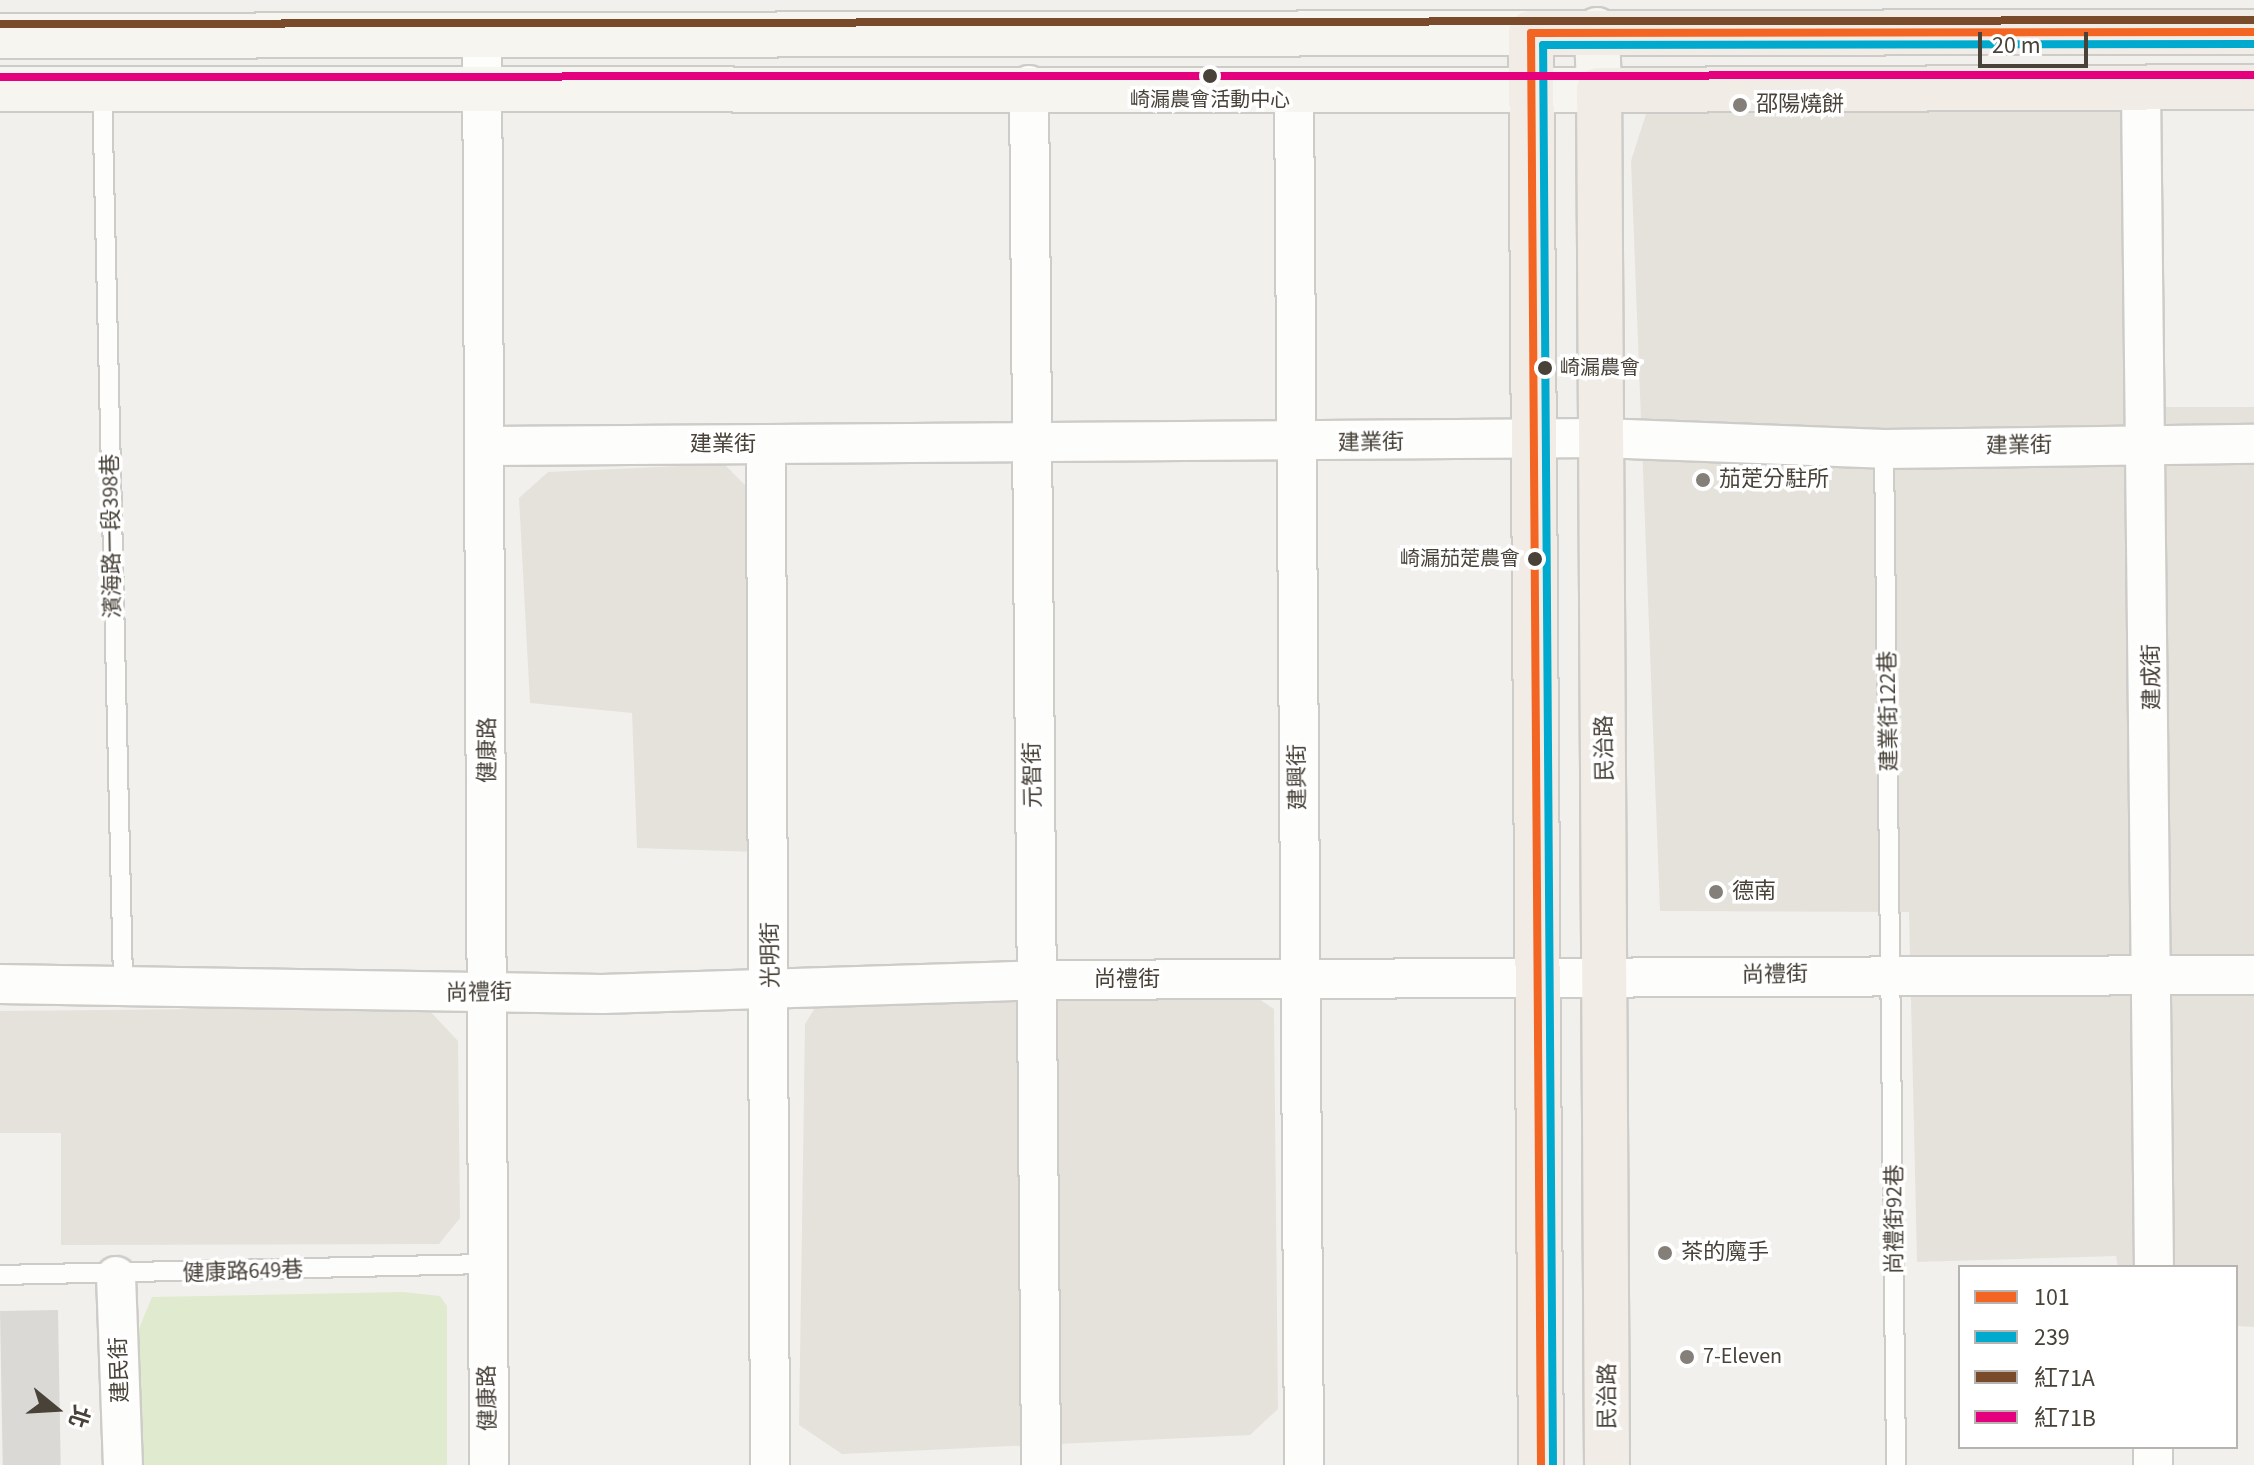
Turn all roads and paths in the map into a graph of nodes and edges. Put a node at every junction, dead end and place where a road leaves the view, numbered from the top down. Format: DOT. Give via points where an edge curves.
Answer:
graph roads {
  1 [pos="1597,30"];
  2 [pos="2254,32"];
  3 [pos="1531,33"];
  4 [pos="482,35"];
  5 [pos="0,36"];
  6 [pos="1029,85"];
  7 [pos="2254,87"];
  8 [pos="2141,88"];
  9 [pos="0,89"];
  10 [pos="102,89"];
  11 [pos="482,89"];
  12 [pos="1294,89"];
  13 [pos="1530,90"];
  14 [pos="1599,90"];
  15 [pos="1601,438"];
  16 [pos="1532,440"];
  17 [pos="766,444"];
  18 [pos="2150,444"];
  19 [pos="2254,444"];
  20 [pos="1292,445"];
  21 [pos="488,446"];
  22 [pos="1028,447"];
  23 [pos="1884,449"];
  24 [pos="1894,973"];
  25 [pos="1610,975"];
  26 [pos="2154,975"];
  27 [pos="2254,975"];
  28 [pos="1540,977"];
  29 [pos="1037,980"];
  30 [pos="1302,981"];
  31 [pos="123,982"];
  32 [pos="0,984"];
  33 [pos="771,987"];
  34 [pos="492,994"];
  35 [pos="486,1264"];
  36 [pos="2154,1265"];
  37 [pos="0,1275"];
  38 [pos="116,1276"];
  39 [pos="123,1465"];
  40 [pos="489,1465"];
  41 [pos="770,1465"];
  42 [pos="1041,1465"];
  43 [pos="1304,1465"];
  44 [pos="1541,1465"];
  45 [pos="1607,1465"];
  46 [pos="1896,1465"];
  1 -- 2 [label="main road"];
  1 -- 3 [label="main road"];
  1 -- 14 [label="street, 民治路"];
  3 -- 4 [label="street"];
  3 -- 13 [label="main road"];
  4 -- 5 [label="street"];
  4 -- 11 [label="street, 健康路"];
  6 -- 11 [label="street"];
  6 -- 12 [label="street"];
  6 -- 22 [label="street, 元智街"];
  7 -- 8 [label="main road"];
  8 -- 14 [label="main road"];
  8 -- 18 [label="street, 建成街"];
  9 -- 10 [label="street"];
  10 -- 11 [label="street"];
  10 -- 31 [label="lane, 濱海路一段398巷"];
  11 -- 21 [label="street, 健康路"];
  12 -- 13 [label="street"];
  12 -- 20 [label="street, 建興街"];
  13 -- 14 [label="street"];
  13 -- 16 [label="main road"];
  14 -- 15 [label="main road, 民治路"];
  15 -- 16 [label="street, 建業街"];
  15 -- 23 [label="street, 建業街"];
  15 -- 25 [label="main road, 民治路"];
  16 -- 20 [label="street, 建業街"];
  16 -- 28 [label="main road"];
  17 -- 21 [label="street, 建業街"];
  17 -- 22 [label="street, 建業街"];
  17 -- 33 [label="street, 光明街"];
  18 -- 19 [label="street, 建業街"];
  18 -- 23 [label="street, 建業街"];
  18 -- 26 [label="street, 建成街"];
  20 -- 22 [label="street, 建業街"];
  20 -- 30 [label="street, 建興街"];
  21 -- 34 [label="street, 健康路"];
  22 -- 29 [label="street, 元智街"];
  23 -- 24 [label="lane, 建業街122巷"];
  24 -- 25 [label="street, 尚禮街"];
  24 -- 26 [label="street, 尚禮街"];
  24 -- 46 [label="lane, 尚禮街92巷"];
  25 -- 28 [label="street, 尚禮街"];
  25 -- 45 [label="main road, 民治路"];
  26 -- 27 [label="street, 尚禮街"];
  26 -- 36 [label="street, 建成街"];
  28 -- 30 [label="street, 尚禮街"];
  28 -- 44 [label="main road"];
  29 -- 30 [label="street, 尚禮街"];
  29 -- 33 [label="street, 尚禮街"];
  29 -- 42 [label="street, 元智街"];
  30 -- 43 [label="street, 建興街"];
  31 -- 32 [label="street, 尚禮街"];
  31 -- 34 [label="street, 尚禮街"];
  33 -- 34 [label="street, 尚禮街"];
  33 -- 41 [label="street, 光明街"];
  34 -- 35 [label="street, 健康路"];
  35 -- 38 [label="lane, 健康路649巷"];
  35 -- 40 [label="street, 健康路"];
  37 -- 38 [label="lane, 健康路649巷"];
  38 -- 39 [label="street, 建民街"];
}
